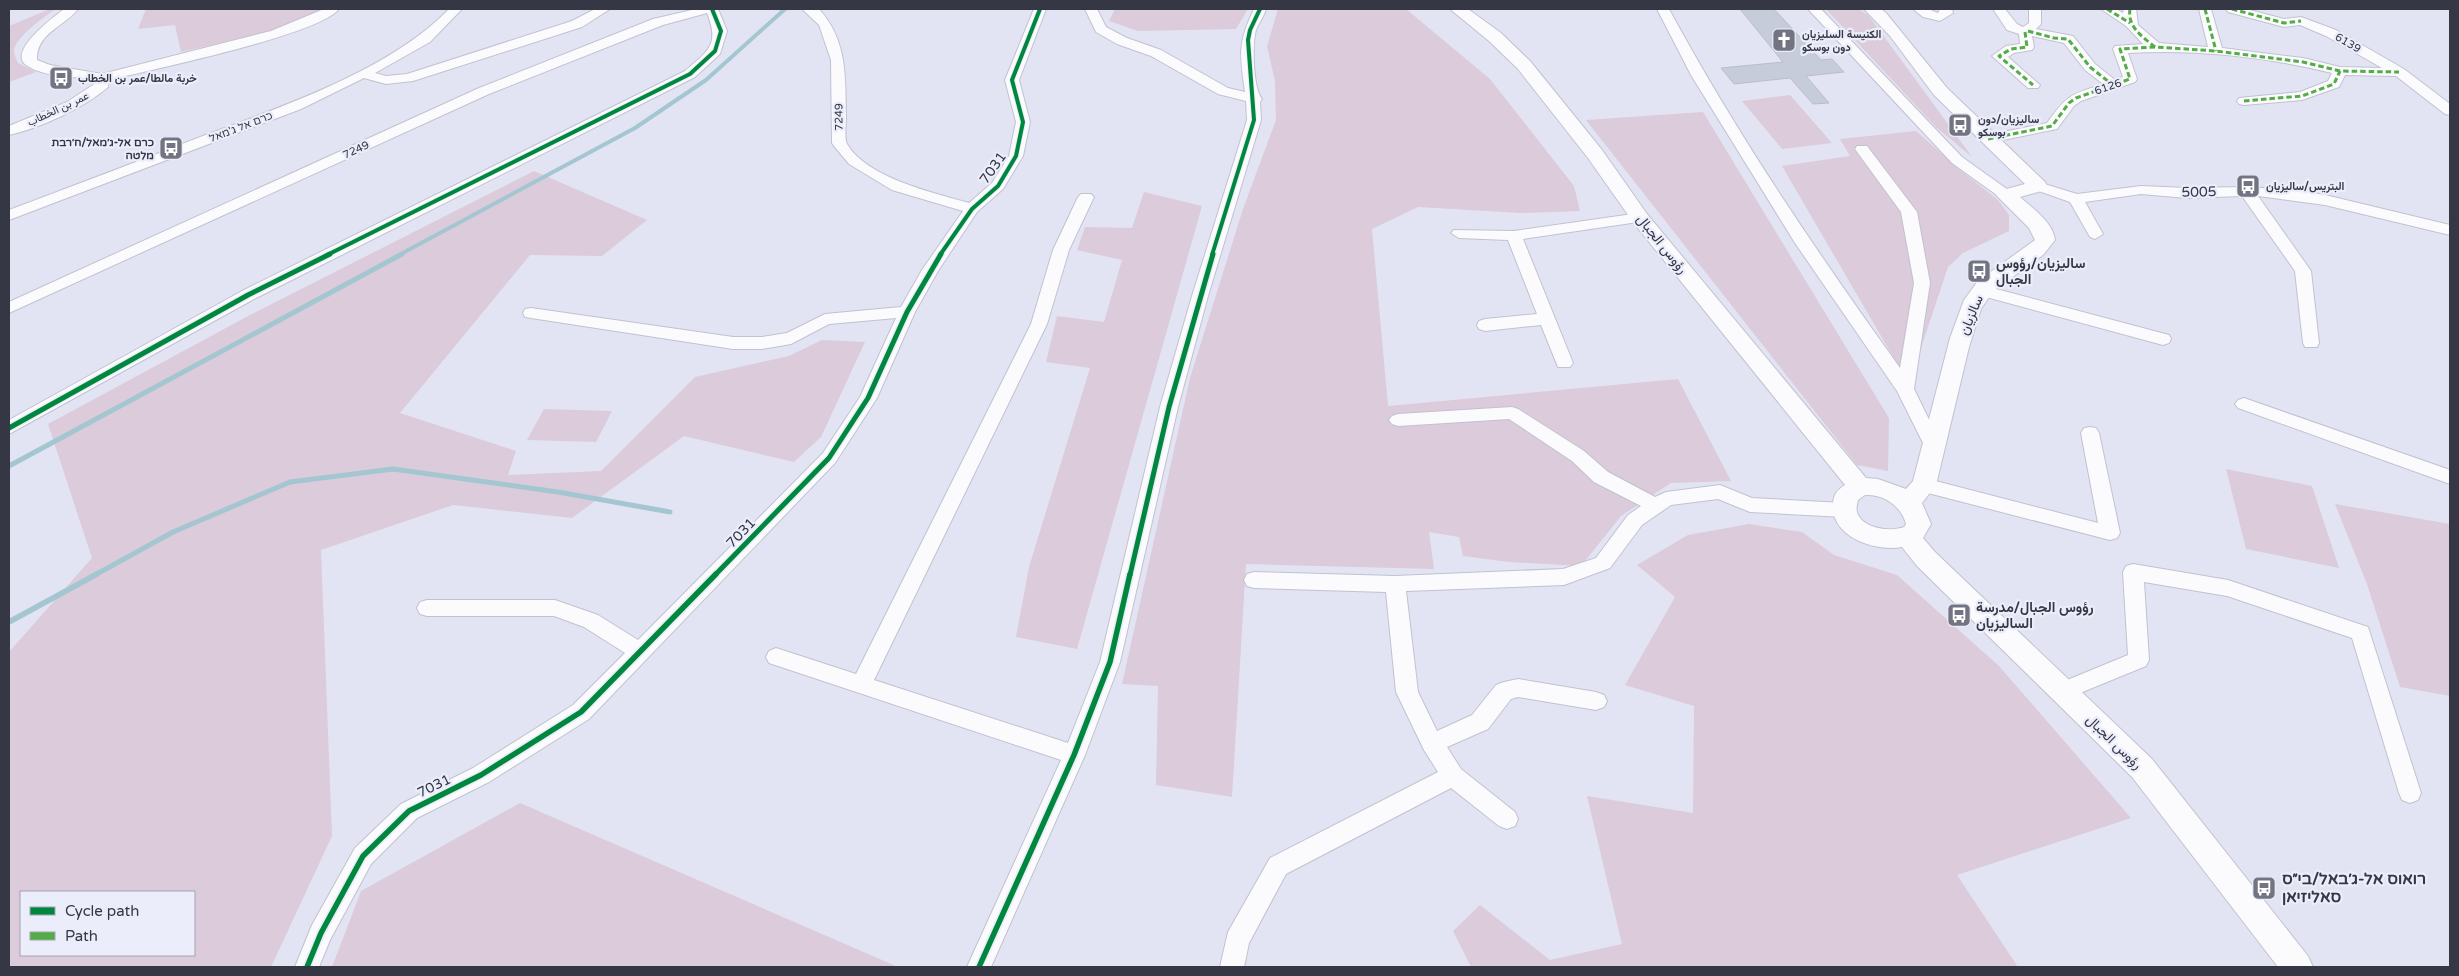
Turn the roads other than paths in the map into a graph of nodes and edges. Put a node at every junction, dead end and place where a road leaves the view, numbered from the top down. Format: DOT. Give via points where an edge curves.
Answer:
graph roads {
  1 [pos="72,9"];
  2 [pos="333,9"];
  3 [pos="456,9"];
  4 [pos="604,9"];
  5 [pos="711,9"];
  6 [pos="808,9"];
  7 [pos="1040,9"];
  8 [pos="1091,9"];
  9 [pos="1260,9"];
  10 [pos="1458,9"];
  11 [pos="1664,9"];
  12 [pos="1814,9"];
  13 [pos="1872,9"];
  14 [pos="1919,9"];
  15 [pos="1946,9"];
  16 [pos="1999,9"];
  17 [pos="2035,9"];
  18 [pos="2107,9"];
  19 [pos="2130,9"];
  20 [pos="2205,9"];
  21 [pos="2232,9"];
  22 [pos="2287,9"];
  23 [pos="1882,15"];
  24 [pos="2300,20"];
  25 [pos="2130,23"];
  26 [pos="2027,31"];
  27 [pos="2155,47"];
  28 [pos="2216,51"];
  29 [pos="2340,71"];
  30 [pos="2399,72"];
  31 [pos="363,74"];
  32 [pos="102,78"];
  33 [pos="2033,85"];
  34 [pos="2114,86"];
  35 [pos="1255,99"];
  36 [pos="2244,101"];
  37 [pos="2450,111"];
  38 [pos="9,131"];
  39 [pos="1988,139"];
  40 [pos="1862,149"];
  41 [pos="2038,186"];
  42 [pos="2246,191"];
  43 [pos="2006,195"];
  44 [pos="1086,197"];
  45 [pos="2076,199"];
  46 [pos="972,209"];
  47 [pos="9,215"];
  48 [pos="1640,218"];
  49 [pos="2450,230"];
  50 [pos="1459,233"];
  51 [pos="2095,234"];
  52 [pos="1514,236"];
  53 [pos="1981,290"];
  54 [pos="9,308"];
  55 [pos="907,312"];
  56 [pos="531,313"];
  57 [pos="1546,319"];
  58 [pos="1485,325"];
  59 [pos="2163,339"];
  60 [pos="2311,343"];
  61 [pos="1564,363"];
  62 [pos="1905,389"];
  63 [pos="2244,404"];
  64 [pos="1398,420"];
  65 [pos="9,428"];
  66 [pos="2090,433"];
  67 [pos="1932,444"];
  68 [pos="2450,477"];
  69 [pos="1860,487"];
  70 [pos="1916,494"];
  71 [pos="1656,506"];
  72 [pos="1844,510"];
  73 [pos="1908,537"];
  74 [pos="1254,580"];
  75 [pos="1395,584"];
  76 [pos="427,608"];
  77 [pos="641,652"];
  78 [pos="776,657"];
  79 [pos="861,685"];
  80 [pos="2063,691"];
  81 [pos="1596,701"];
  82 [pos="1432,743"];
  83 [pos="1074,755"];
  84 [pos="1453,776"];
  85 [pos="2410,793"];
  86 [pos="1507,819"];
  87 [pos="306,967"];
  88 [pos="979,967"];
  89 [pos="1232,967"];
  90 [pos="2297,967"];
  1 -- 32 [label="street, عمر بن الخطاب" via="40,34 30,50 30,62 50,70"];
  2 -- 32 [label="street" via="276,34"];
  3 -- 31 [label="street, כרם אל ג'מאל" via="425,39"];
  4 -- 31 [label="street" via="577,24 408,78 386,80"];
  5 -- 54 [label="street, 7249" via="658,22 484,91"];
  5 -- 65 [label="street" via="721,31 715,50 690,74 248,295"];
  6 -- 46 [label="street, 7249" via="825,24 838,60 839,143 854,161 897,187"];
  7 -- 46 [label="street, 7031" via="1012,80 1022,122 1016,156 998,186"];
  8 -- 35 [label="street" via="1101,29 1122,41 1156,53 1223,91"];
  9 -- 35 [label="street" via="1250,31 1247,52"];
  10 -- 48 [label="street, رؤوس الجبال" via="1495,37 1524,65 1595,154"];
  11 -- 62 [label="street" via="1698,75 1803,243"];
  12 -- 43 [label="street" via="1957,160"];
  13 -- 23 [label="street"];
  14 -- 15 [label="street" via="1940,17 1947,13"];
  16 -- 26 [label="street" via="2012,27"];
  17 -- 26 [label="street" via="2035,24"];
  18 -- 25 [label="street"];
  19 -- 25 [label="street"];
  20 -- 28 [label="street"];
  21 -- 24 [label="street, 6139" via="2284,23"];
  22 -- 24 [label="street"];
  23 -- 39 [label="street" via="1927,76"];
  24 -- 30 [label="street, 6139" via="2331,33"];
  25 -- 27 [label="street"];
  26 -- 33 [label="street" via="2027,47 2011,49 1999,56"];
  26 -- 34 [label="street" via="2068,39 2090,66"];
  27 -- 28 [label="street, 6126"];
  27 -- 34 [label="street, 6126" via="2120,49 2130,79"];
  28 -- 29 [label="street, 6126" via="2304,62"];
  29 -- 30 [label="street, 6126"];
  29 -- 36 [label="street" via="2334,84 2302,96"];
  30 -- 37 [label="street, 6139"];
  31 -- 47 [label="street, כרם אל ג'מאל" via="296,106"];
  32 -- 38 [label="street, عمر بن الخطاب" via="103,84 97,91"];
  34 -- 39 [label="street, 6126" via="2076,98 2052,126"];
  35 -- 83 [label="street" via="1254,120 1169,407 1110,662"];
  39 -- 41 [label="street"];
  40 -- 62 [label="street" via="1908,212 1922,283"];
  41 -- 43 [label="street"];
  41 -- 45 [label="street, 5005"];
  42 -- 45 [label="street, 5005" via="2187,193 2141,190"];
  42 -- 49 [label="street, 5005" via="2325,200"];
  42 -- 60 [label="street" via="2303,271"];
  43 -- 53 [label="street, سالزيان" via="2040,226 2046,242"];
  44 -- 79 [label="street" via="1061,250 1039,324"];
  45 -- 51 [label="street"];
  46 -- 55 [label="street, 7031" via="930,270"];
  48 -- 52 [label="street"];
  48 -- 69 [label="street, رؤوس الجبال"];
  50 -- 52 [label="street"];
  52 -- 57 [label="street"];
  53 -- 59 [label="street"];
  53 -- 67 [label="street, سالزيان" via="1965,321"];
  55 -- 56 [label="street" via="825,319 791,338 762,343 734,343"];
  55 -- 77 [label="street, 7031" via="868,398 829,458"];
  57 -- 58 [label="street"];
  57 -- 61 [label="street"];
  62 -- 67 [label="street"];
  63 -- 68 [label="street"];
  64 -- 71 [label="street" via="1512,412 1578,456 1601,477"];
  66 -- 70 [label="street" via="2110,533"];
  67 -- 70 [label="street, سالزيان"];
  69 -- 70 [label="street"];
  69 -- 72 [label="street" via="1846,496"];
  70 -- 73 [label="street" via="1918,522"];
  71 -- 72 [label="street" via="1666,500 1720,492 1750,504"];
  71 -- 75 [label="street" via="1635,520 1603,563 1564,577"];
  72 -- 73 [label="street" via="1849,520 1870,536 1897,540"];
  73 -- 80 [label="street, رؤوس الجبال" via="1926,559"];
  74 -- 75 [label="street"];
  75 -- 82 [label="street" via="1406,692"];
  76 -- 77 [label="street" via="555,608 591,621"];
  77 -- 87 [label="street, 7031" via="581,712 481,775 409,811 363,856"];
  78 -- 79 [label="street"];
  79 -- 83 [label="street"];
  80 -- 85 [label="street" via="2139,660 2133,572 2228,588 2361,633"];
  80 -- 90 [label="street, رؤوس الجبال" via="2142,768"];
  81 -- 82 [label="street" via="1518,688 1504,691 1480,722"];
  82 -- 84 [label="street"];
  83 -- 88 [label="street"];
  84 -- 86 [label="street"];
  84 -- 89 [label="street" via="1278,866 1237,940"];
}
